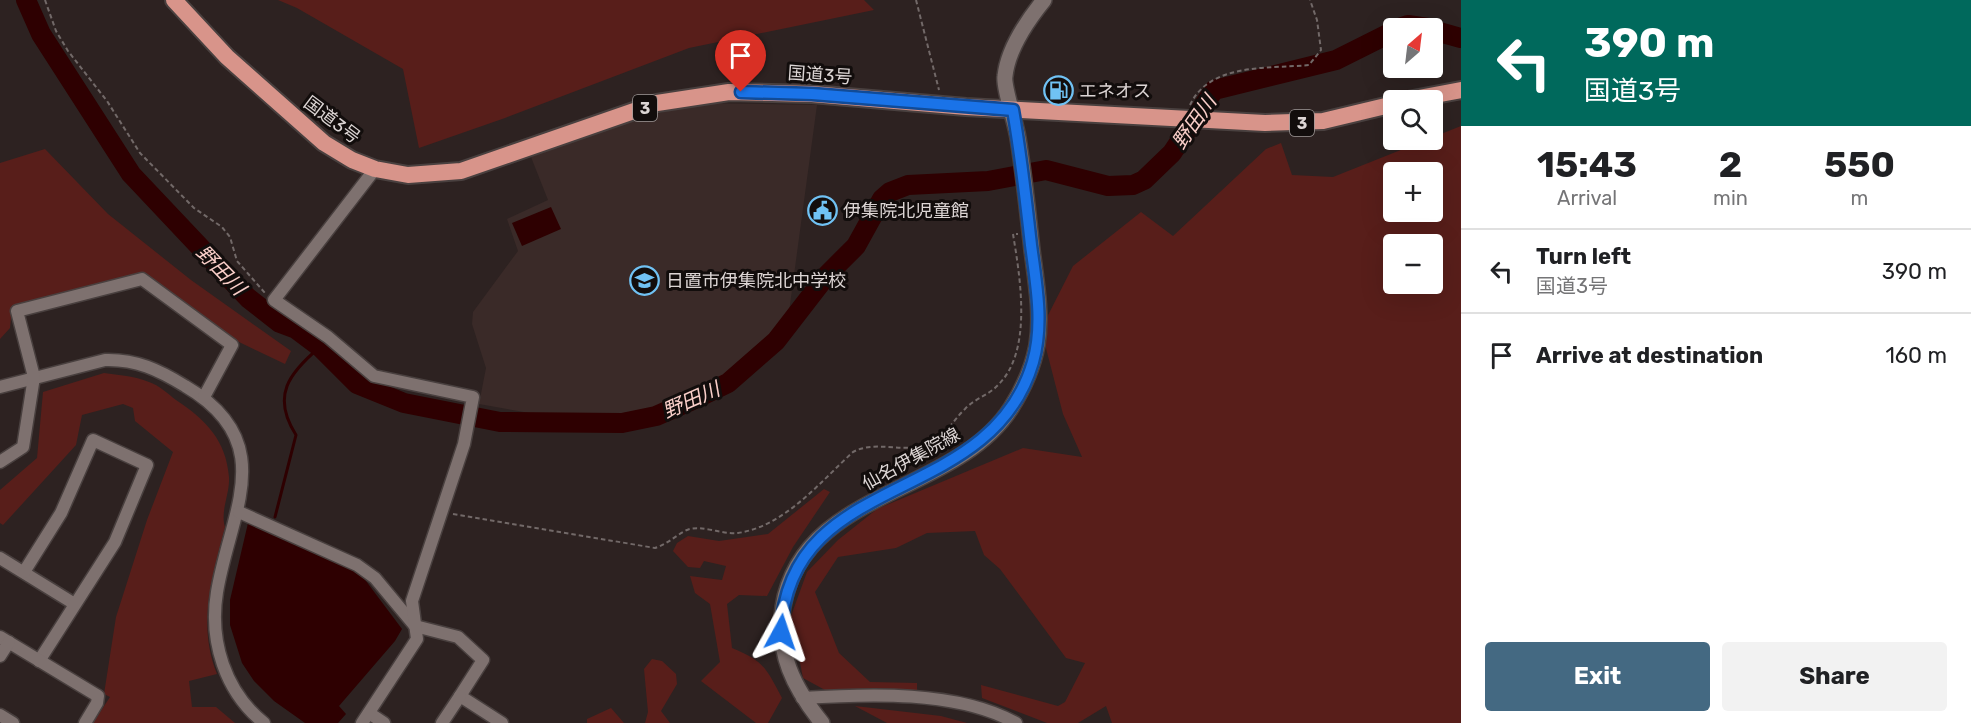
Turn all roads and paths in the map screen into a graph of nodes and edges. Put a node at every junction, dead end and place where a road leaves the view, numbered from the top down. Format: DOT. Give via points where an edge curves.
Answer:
graph roads {
  1 [pos="45,0"];
  2 [pos="174,0"];
  3 [pos="916,0"];
  4 [pos="1044,0"];
  5 [pos="1310,0"];
  6 [pos="1461,90"];
  7 [pos="1443,93"];
  8 [pos="943,105"];
  9 [pos="1383,106"];
  10 [pos="1013,110"];
  11 [pos="1185,120"];
  12 [pos="375,168"];
  13 [pos="1030,231"];
  14 [pos="274,300"];
  15 [pos="34,377"];
  16 [pos="0,387"];
  17 [pos="204,397"];
  18 [pos="0,462"];
  19 [pos="441,512"];
  20 [pos="239,513"];
  21 [pos="0,558"];
  22 [pos="24,572"];
  23 [pos="74,603"];
  24 [pos="415,626"];
  25 [pos="4,640"];
  26 [pos="0,656"];
  27 [pos="39,661"];
  28 [pos="460,696"];
  29 [pos="802,698"];
  30 [pos="0,715"];
  31 [pos="366,718"];
  32 [pos="13,723"];
  33 [pos="85,723"];
  34 [pos="264,723"];
  35 [pos="384,723"];
  36 [pos="442,723"];
  37 [pos="502,723"];
  38 [pos="822,723"];
  39 [pos="1016,723"];
  1 -- 14 [label="path" via="68,51 107,101 140,153 194,208 222,227 230,237 237,261"];
  2 -- 12 [label="highway, 国道3号 / 3" via="227,57 324,142 352,160"];
  3 -- 8 [label="path"];
  4 -- 10 [label="main road, 仙名伊集院線" via="1026,23 1004,78"];
  5 -- 11 [label="path" via="1322,50 1309,65 1243,69 1217,79 1195,94"];
  6 -- 7 [label="highway"];
  8 -- 10 [label="highway, 国道3号 / 3"];
  8 -- 12 [label="highway, 国道3号 / 3" via="783,92 703,94 657,103 461,171 408,175"];
  9 -- 11 [label="highway, 国道3号 / 3" via="1306,122"];
  10 -- 11 [label="highway, 国道3号 / 3"];
  10 -- 13 [label="main road, 仙名伊集院線"];
  12 -- 14 [label="street"];
  13 -- 19 [label="path" via="1013,234 1021,323 1014,357 1000,384 970,404 942,437 926,445 911,449 862,447 853,452 788,511 765,525 739,533 687,530 655,548"];
  13 -- 29 [label="main road, 仙名伊集院線" via="1038,302 1037,344 1028,376 1011,408 967,452 830,529 804,555 792,577 781,632 788,667"];
  14 -- 19 [label="street" via="328,337 374,376 473,397 467,430"];
  15 -- 16 [label="street"];
  15 -- 17 [label="street" via="120,360 166,375"];
  15 -- 17 [label="street" via="17,311 142,279 232,345"];
  15 -- 18 [label="street" via="23,447"];
  17 -- 20 [label="street" via="231,428 237,445 242,464"];
  19 -- 24 [label="street" via="412,602"];
  20 -- 24 [label="street" via="357,565 375,578"];
  20 -- 34 [label="street" via="217,591 216,639 232,686"];
  21 -- 22 [label="street"];
  22 -- 23 [label="street"];
  22 -- 23 [label="street" via="61,513 93,440 147,465 115,542"];
  23 -- 27 [label="street"];
  24 -- 28 [label="street" via="458,637 483,660"];
  24 -- 31 [label="street" via="417,639"];
  25 -- 26 [label="street"];
  25 -- 27 [label="street"];
  27 -- 33 [label="street" via="98,696"];
  28 -- 36 [label="street"];
  28 -- 37 [label="street"];
  29 -- 38 [label="main road, 仙名伊集院線"];
  29 -- 39 [label="street" via="908,697 962,705"];
  30 -- 32 [label="street"];
  31 -- 35 [label="street"];
}
